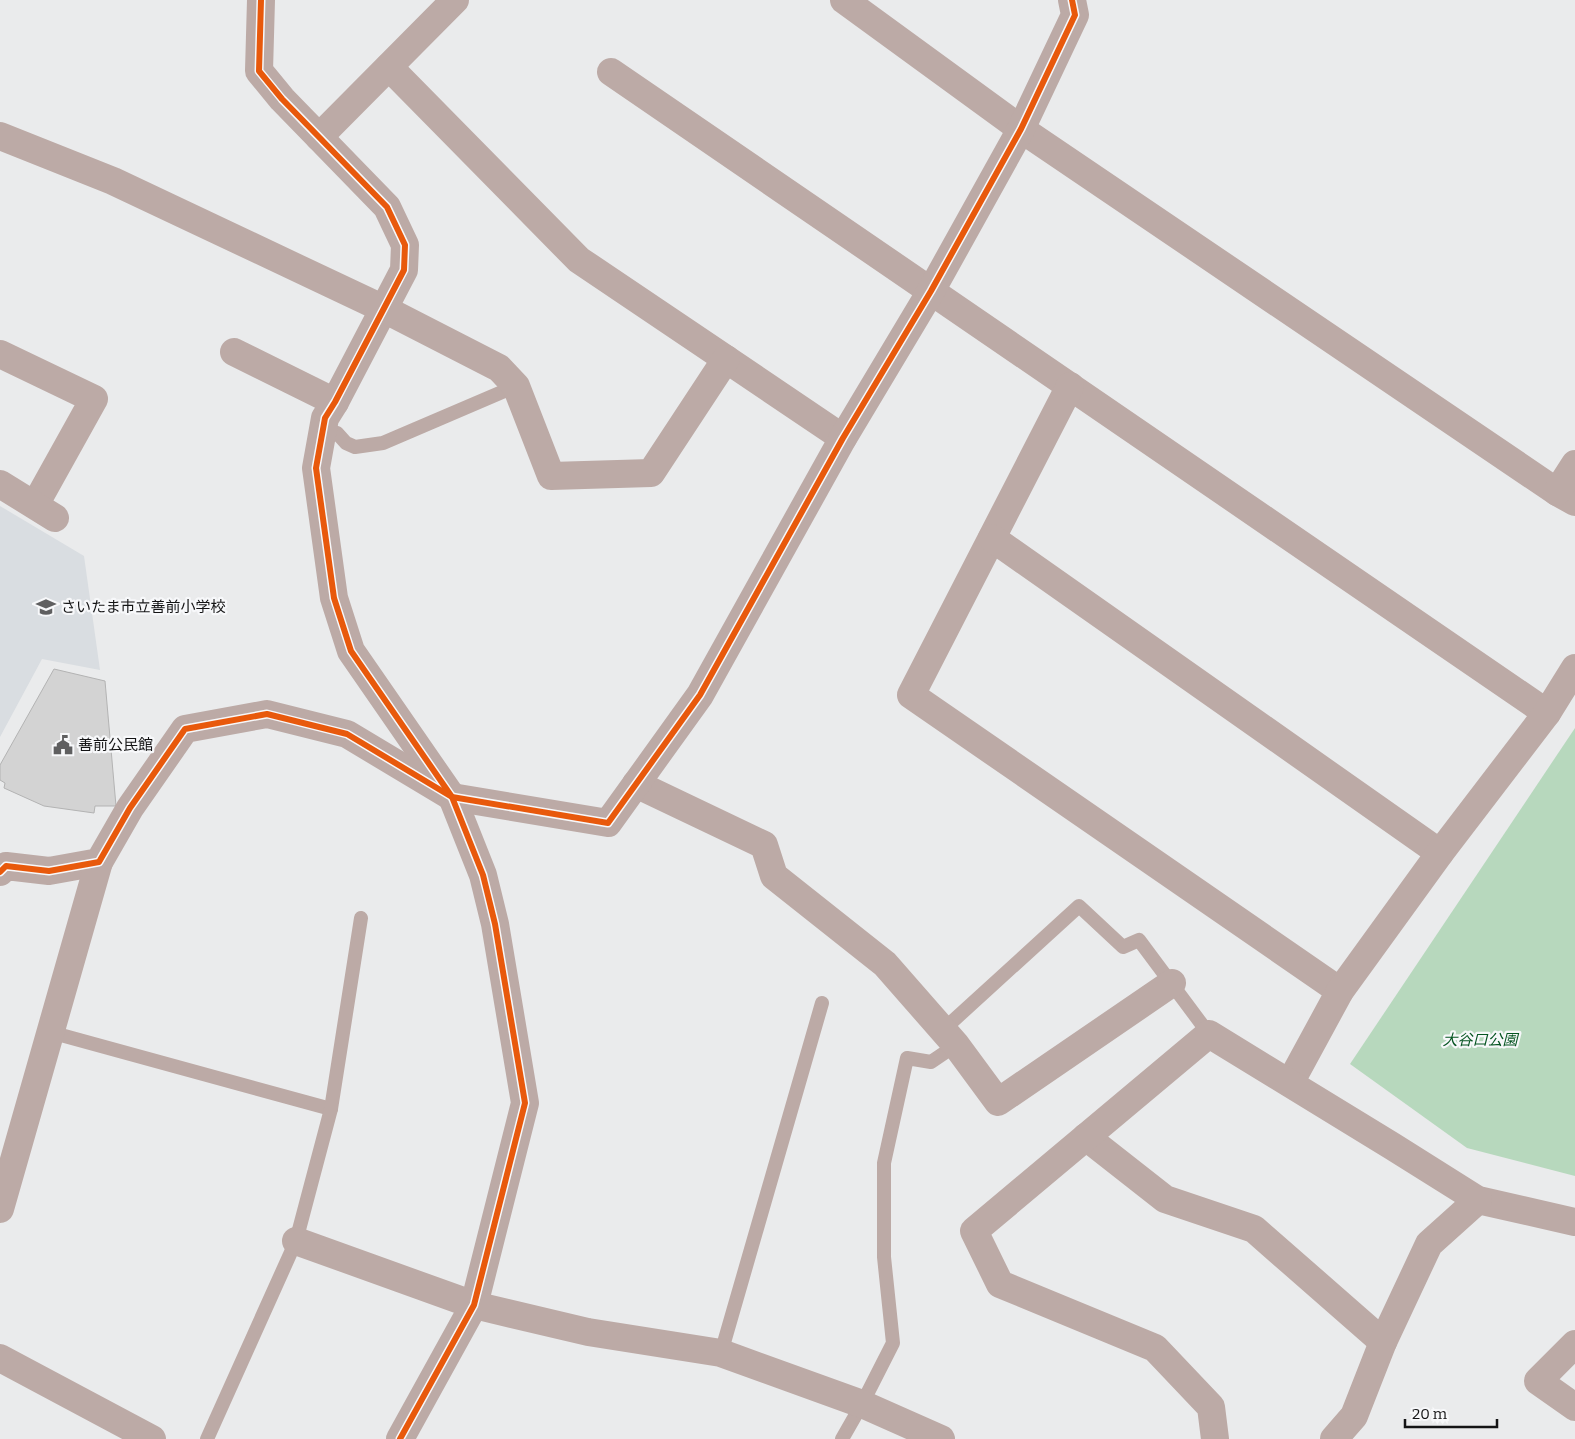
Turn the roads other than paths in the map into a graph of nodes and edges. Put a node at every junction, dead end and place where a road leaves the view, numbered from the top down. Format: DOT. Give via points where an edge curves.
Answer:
graph roads {
  1 [pos="261,0"];
  2 [pos="455,0"];
  3 [pos="844,0"];
  4 [pos="1072,0"];
  5 [pos="389,67"];
  6 [pos="611,72"];
  7 [pos="1021,129"];
  8 [pos="0,136"];
  9 [pos="319,137"];
  10 [pos="931,291"];
  11 [pos="384,310"];
  12 [pos="234,352"];
  13 [pos="0,354"];
  14 [pos="726,360"];
  15 [pos="516,386"];
  16 [pos="1070,386"];
  17 [pos="335,402"];
  18 [pos="323,428"];
  19 [pos="844,438"];
  20 [pos="1575,464"];
  21 [pos="0,484"];
  22 [pos="1566,497"];
  23 [pos="992,538"];
  24 [pos="1575,668"];
  25 [pos="1547,713"];
  26 [pos="636,784"];
  27 [pos="452,797"];
  28 [pos="1440,853"];
  29 [pos="99,862"];
  30 [pos="0,872"];
  31 [pos="361,918"];
  32 [pos="1172,983"];
  33 [pos="1340,991"];
  34 [pos="822,1003"];
  35 [pos="50,1032"];
  36 [pos="1209,1034"];
  37 [pos="950,1038"];
  38 [pos="1290,1083"];
  39 [pos="331,1109"];
  40 [pos="1086,1137"];
  41 [pos="1478,1200"];
  42 [pos="0,1209"];
  43 [pos="1575,1222"];
  44 [pos="296,1241"];
  45 [pos="474,1305"];
  46 [pos="1383,1342"];
  47 [pos="1575,1344"];
  48 [pos="720,1353"];
  49 [pos="0,1358"];
  50 [pos="862,1404"];
  51 [pos="1575,1407"];
  52 [pos="152,1439"];
  53 [pos="207,1439"];
  54 [pos="400,1439"];
  55 [pos="842,1439"];
  56 [pos="940,1439"];
  57 [pos="1215,1439"];
  58 [pos="1334,1439"];
  1 -- 9 [label="street" via="259,71"];
  2 -- 5 [label="street"];
  3 -- 7 [label="street"];
  4 -- 7 [label="street" via="1075,15"];
  5 -- 9 [label="street"];
  5 -- 14 [label="street" via="579,260"];
  6 -- 10 [label="street"];
  7 -- 10 [label="street"];
  7 -- 22 [label="street"];
  8 -- 11 [label="street" via="113,181"];
  9 -- 11 [label="street" via="387,208 405,244 404,270"];
  10 -- 16 [label="street"];
  10 -- 19 [label="street"];
  11 -- 15 [label="street" via="499,368"];
  11 -- 17 [label="street"];
  12 -- 17 [label="street"];
  13 -- 21 [label="street" via="94,399 45,512"];
  14 -- 15 [label="street" via="651,473 551,476"];
  14 -- 19 [label="street"];
  15 -- 18 [label="lane" via="383,443 355,447 337,433"];
  16 -- 23 [label="street"];
  16 -- 25 [label="street"];
  17 -- 18 [label="street"];
  18 -- 27 [label="street" via="316,468 334,598 351,651"];
  19 -- 26 [label="street" via="700,695"];
  20 -- 22 [label="street"];
  23 -- 28 [label="street"];
  23 -- 33 [label="street" via="912,695"];
  24 -- 25 [label="street"];
  25 -- 28 [label="street"];
  26 -- 27 [label="street" via="608,823"];
  26 -- 37 [label="street" via="764,844 774,876 885,964"];
  27 -- 29 [label="street" via="347,734 267,714 185,729 130,808"];
  27 -- 45 [label="street" via="483,875 493,916 525,1103"];
  28 -- 33 [label="street"];
  29 -- 30 [label="street" via="49,871 6,866"];
  29 -- 35 [label="street"];
  31 -- 39 [label="lane"];
  32 -- 36 [label="lane"];
  32 -- 37 [label="street" via="998,1102"];
  32 -- 37 [label="lane" via="1139,940 1123,947 1079,906"];
  33 -- 38 [label="street"];
  34 -- 48 [label="lane"];
  35 -- 39 [label="lane"];
  35 -- 42 [label="street"];
  36 -- 38 [label="street"];
  36 -- 40 [label="street"];
  37 -- 50 [label="lane" via="931,1062 907,1058 884,1162 884,1257 893,1343"];
  38 -- 41 [label="street"];
  39 -- 44 [label="lane"];
  40 -- 46 [label="street" via="1165,1199 1254,1228"];
  40 -- 57 [label="street" via="974,1230 1000,1284 1155,1348 1211,1407"];
  41 -- 43 [label="street"];
  41 -- 46 [label="street" via="1429,1244"];
  44 -- 45 [label="street"];
  44 -- 53 [label="lane"];
  45 -- 48 [label="street" via="588,1332"];
  45 -- 54 [label="street"];
  46 -- 58 [label="street" via="1354,1416"];
  47 -- 51 [label="street" via="1538,1381"];
  48 -- 50 [label="street"];
  49 -- 52 [label="street"];
  50 -- 55 [label="lane"];
  50 -- 56 [label="street"];
}
